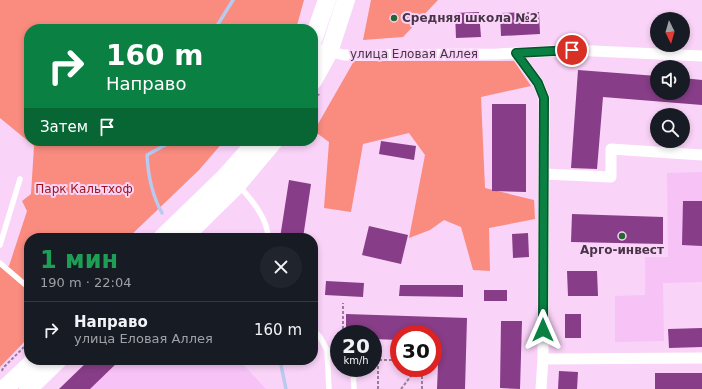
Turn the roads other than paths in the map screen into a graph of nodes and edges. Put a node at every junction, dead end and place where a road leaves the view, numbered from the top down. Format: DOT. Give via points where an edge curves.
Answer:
graph roads {
  1 [pos="327,0"];
  2 [pos="346,0"];
  3 [pos="318,26"];
  4 [pos="321,50"];
  5 [pos="516,53"];
  6 [pos="702,56"];
  7 [pos="318,62"];
  8 [pos="253,146"];
  9 [pos="270,146"];
  10 [pos="702,156"];
  11 [pos="544,174"];
  12 [pos="20,178"];
  13 [pos="237,185"];
  14 [pos="167,233"];
  15 [pos="188,233"];
  16 [pos="267,233"];
  17 [pos="0,245"];
  18 [pos="0,263"];
  19 [pos="24,284"];
  20 [pos="318,335"];
  21 [pos="702,358"];
  22 [pos="542,359"];
  23 [pos="30,365"];
  24 [pos="53,365"];
  25 [pos="353,377"];
  26 [pos="4,389"];
  27 [pos="28,389"];
  28 [pos="329,389"];
  29 [pos="354,389"];
  30 [pos="541,389"];
  1 -- 3 [label="main road"];
  2 -- 4 [label="main road"];
  4 -- 5 [label="street, улица Еловая Аллея" via="344,55"];
  4 -- 7 [label="main road"];
  5 -- 6 [label="street, улица Еловая Аллея" via="572,50"];
  5 -- 11 [label="street" via="538,83 544,98"];
  8 -- 14 [label="main road" via="225,177"];
  9 -- 13 [label="main road"];
  10 -- 11 [label="street" via="611,150 611,177"];
  11 -- 22 [label="street"];
  12 -- 17 [label="lane"];
  13 -- 15 [label="main road"];
  13 -- 16 [label="lane" via="247,194 266,223"];
  18 -- 19 [label="lane"];
  20 -- 28 [label="lane" via="327,350"];
  21 -- 22 [label="street"];
  22 -- 30 [label="street"];
  23 -- 26 [label="main road"];
  24 -- 27 [label="main road"];
  25 -- 29 [label="lane"];
}
